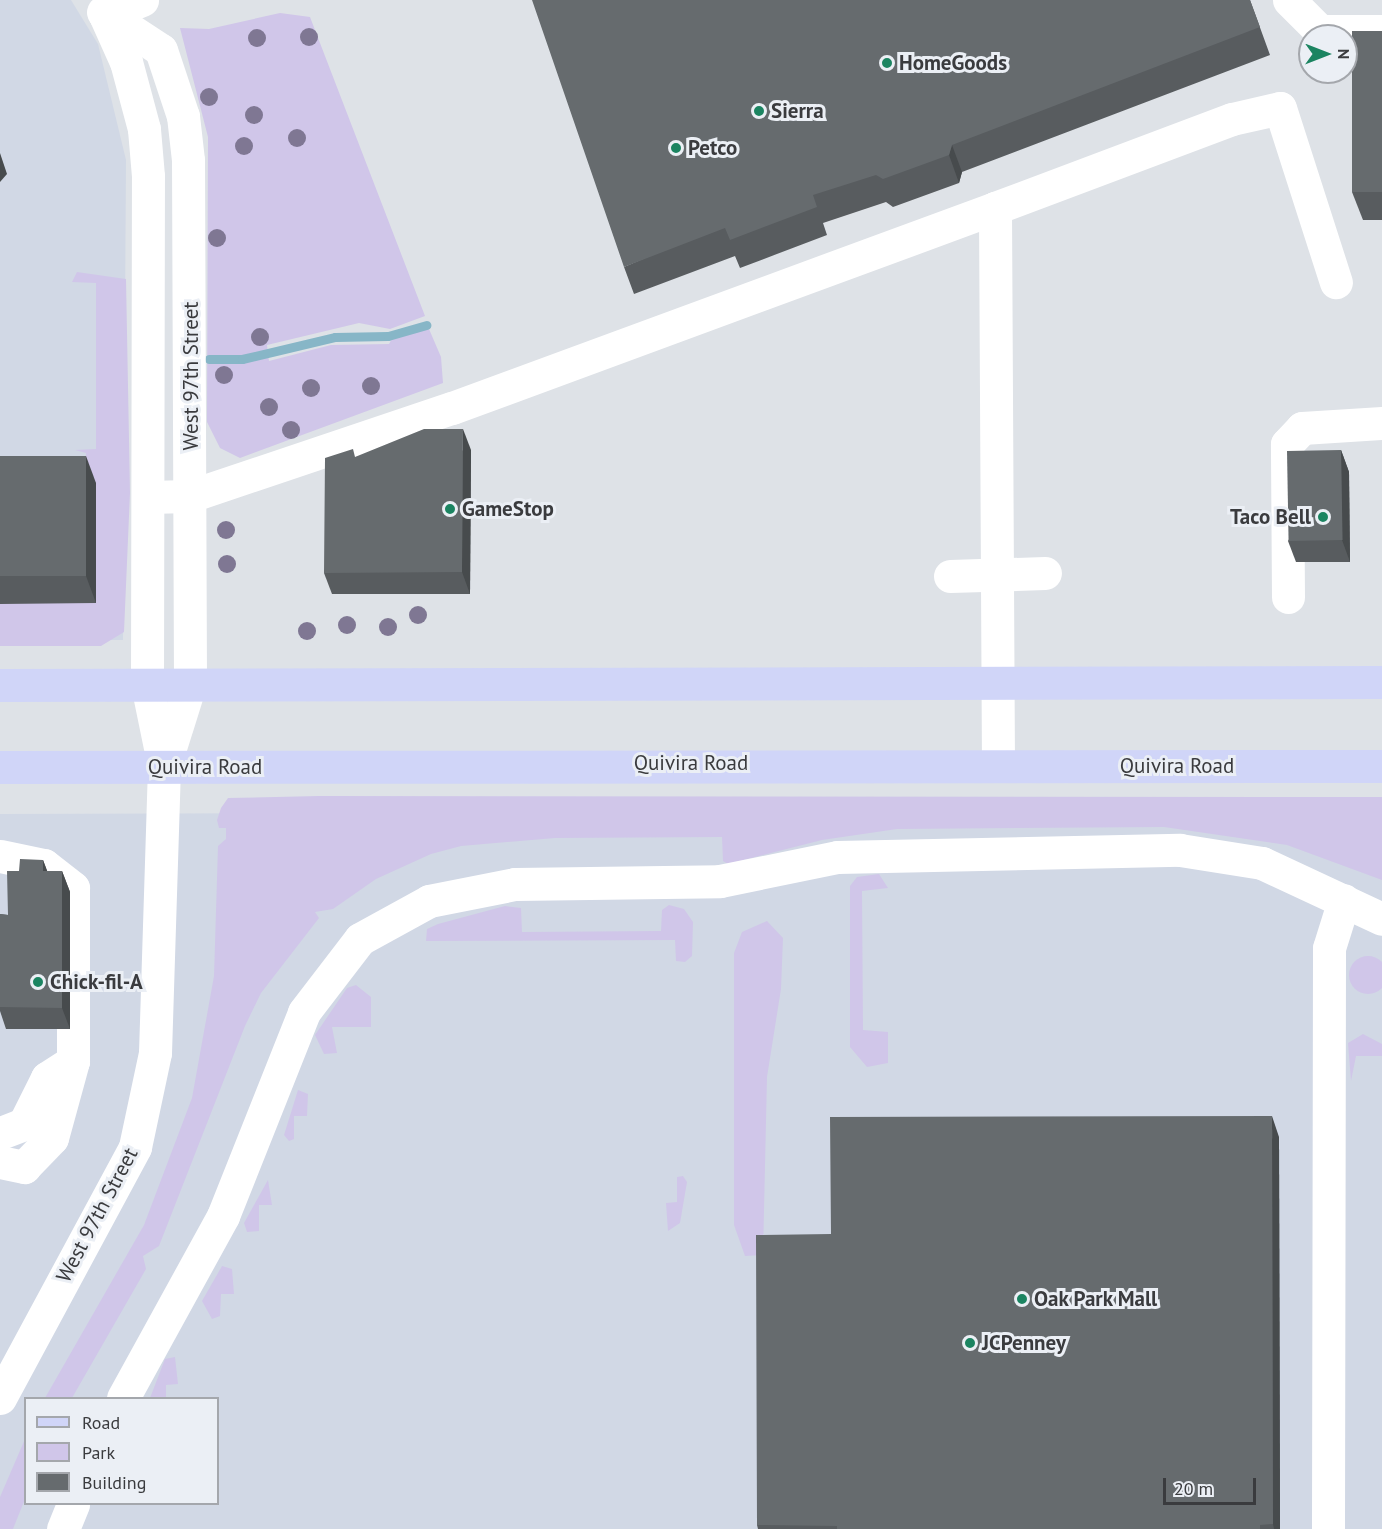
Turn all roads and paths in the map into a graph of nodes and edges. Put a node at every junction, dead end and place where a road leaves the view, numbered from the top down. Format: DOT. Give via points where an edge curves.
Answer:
graph roads {
  1 [pos="142,0"];
  2 [pos="1289,0"];
  3 [pos="98,7"];
  4 [pos="1382,31"];
  5 [pos="995,208"];
  6 [pos="1336,282"];
  7 [pos="1382,423"];
  8 [pos="190,496"];
  9 [pos="148,497"];
  10 [pos="1045,573"];
  11 [pos="998,574"];
  12 [pos="950,576"];
  13 [pos="1288,597"];
  14 [pos="1382,682"];
  15 [pos="998,683"];
  16 [pos="147,684"];
  17 [pos="190,684"];
  18 [pos="0,685"];
  19 [pos="998,766"];
  20 [pos="1382,766"];
  21 [pos="0,767"];
  22 [pos="164,767"];
  23 [pos="0,856"];
  24 [pos="1344,900"];
  25 [pos="1382,920"];
  26 [pos="73,1061"];
  27 [pos="0,1133"];
  28 [pos="0,1162"];
  29 [pos="1,1395"];
  30 [pos="124,1397"];
  31 [pos="72,1505"];
  32 [pos="63,1529"];
  33 [pos="1328,1529"];
  1 -- 3 [label="street"];
  2 -- 4 [label="street" via="1320,31"];
  3 -- 8 [label="street, West 97th Street" via="161,50 183,116 191,213"];
  3 -- 9 [label="street, West 97th Street" via="126,62 144,129"];
  5 -- 6 [label="street" via="1232,119 1280,108"];
  5 -- 8 [label="street" via="452,408"];
  5 -- 11 [label="street"];
  7 -- 13 [label="street" via="1302,428 1287,444"];
  8 -- 9 [label="street"];
  8 -- 17 [label="street, West 97th Street"];
  9 -- 16 [label="street, West 97th Street"];
  10 -- 11 [label="street"];
  11 -- 12 [label="street"];
  11 -- 15 [label="street"];
  14 -- 15 [label="main road"];
  15 -- 17 [label="main road"];
  15 -- 19 [label="street"];
  16 -- 17 [label="main road"];
  16 -- 18 [label="main road"];
  16 -- 22 [label="street, West 97th Street"];
  17 -- 22 [label="street, West 97th Street"];
  19 -- 20 [label="main road, Quivira Road"];
  19 -- 22 [label="main road, Quivira Road"];
  21 -- 22 [label="main road, Quivira Road"];
  22 -- 29 [label="street, West 97th Street" via="155,1053 135,1147"];
  23 -- 26 [label="street" via="44,865 73,888"];
  24 -- 25 [label="street"];
  24 -- 30 [label="street" via="1262,863 1180,850 998,850 837,857 720,881 515,884 429,901 360,939 304,1012 223,1216"];
  24 -- 33 [label="street" via="1329,948"];
  26 -- 27 [label="street" via="47,1078 24,1124"];
  26 -- 28 [label="street" via="52,1138 24,1167"];
  31 -- 32 [label="street"];
}
